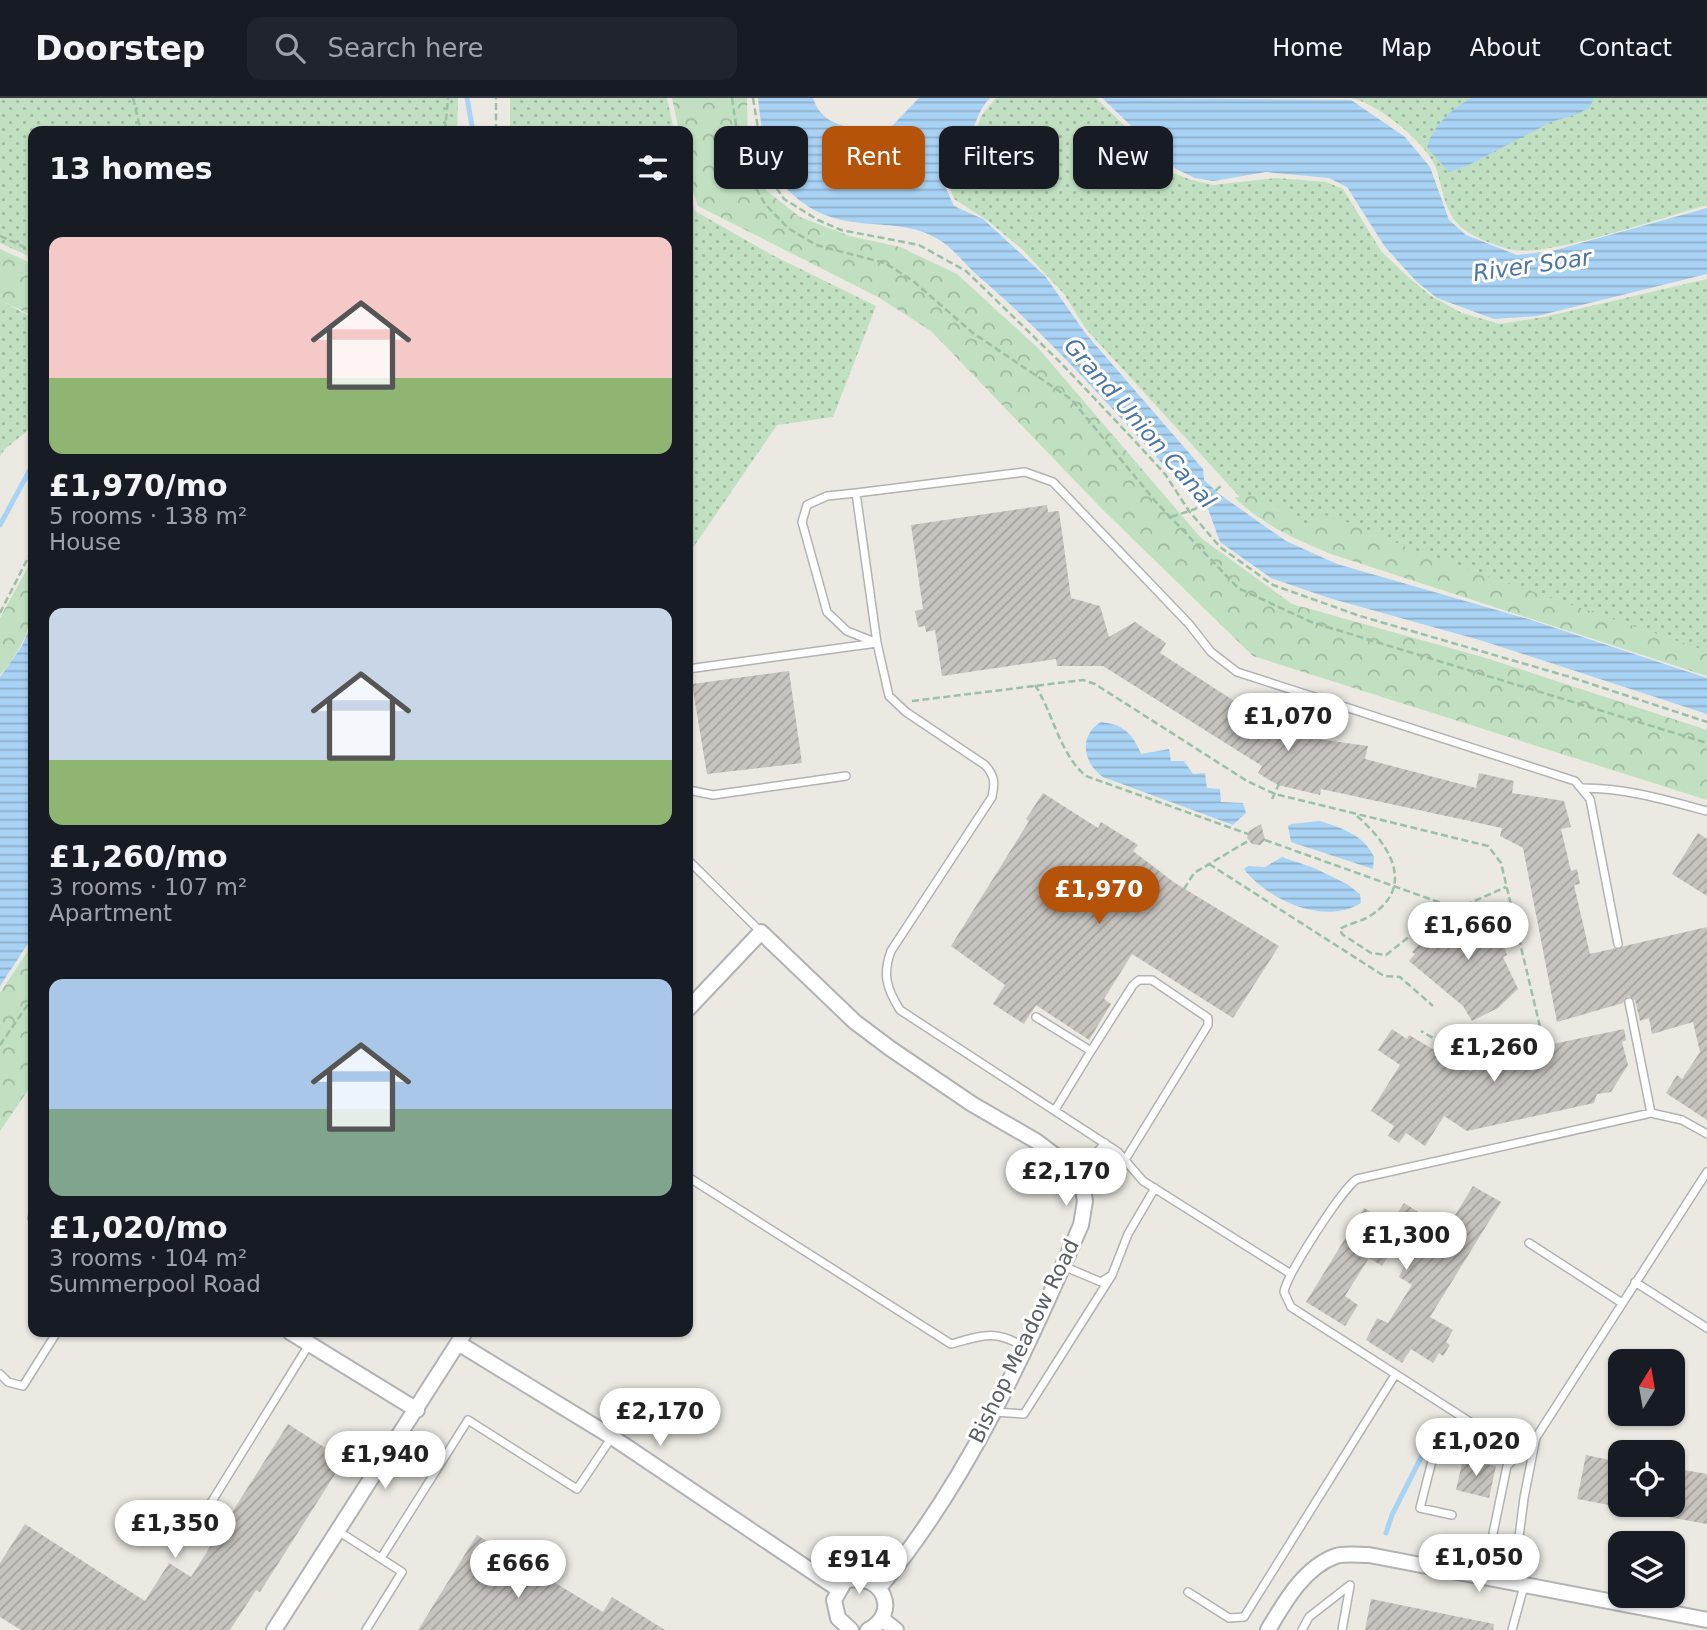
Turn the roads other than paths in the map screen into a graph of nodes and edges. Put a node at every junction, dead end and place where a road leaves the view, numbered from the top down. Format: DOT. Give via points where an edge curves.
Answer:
graph roads {
  1 [pos="856,493"];
  2 [pos="877,643"];
  3 [pos="693,668"];
  4 [pos="846,776"];
  5 [pos="1583,788"];
  6 [pos="693,791"];
  7 [pos="1707,811"];
  8 [pos="693,865"];
  9 [pos="761,932"];
  10 [pos="1618,944"];
  11 [pos="1629,1002"];
  12 [pos="693,1004"];
  13 [pos="1036,1017"];
  14 [pos="1091,1051"];
  15 [pos="1055,1110"];
  16 [pos="1651,1113"];
  17 [pos="1707,1134"];
  18 [pos="1105,1143"];
  19 [pos="1125,1160"];
  20 [pos="1707,1172"];
  21 [pos="1077,1175"];
  22 [pos="693,1180"];
  23 [pos="1155,1188"];
  24 [pos="1529,1243"];
  25 [pos="1063,1266"];
  26 [pos="1291,1274"];
  27 [pos="1112,1275"];
  28 [pos="1635,1282"];
  29 [pos="1622,1303"];
  30 [pos="1707,1328"];
  31 [pos="54,1337"];
  32 [pos="299,1337"];
  33 [pos="461,1337"];
  34 [pos="310,1343"];
  35 [pos="1026,1348"];
  36 [pos="0,1374"];
  37 [pos="1395,1376"];
  38 [pos="417,1410"];
  39 [pos="992,1412"];
  40 [pos="1461,1417"];
  41 [pos="1536,1436"];
  42 [pos="612,1437"];
  43 [pos="1520,1454"];
  44 [pos="1452,1515"];
  45 [pos="338,1531"];
  46 [pos="191,1535"];
  47 [pos="381,1558"];
  48 [pos="1484,1577"];
  49 [pos="1518,1585"];
  50 [pos="838,1588"];
  51 [pos="879,1588"];
  52 [pos="1188,1592"];
  53 [pos="882,1619"];
  54 [pos="1707,1620"];
  55 [pos="274,1630"];
  56 [pos="366,1630"];
  57 [pos="850,1630"];
  58 [pos="868,1630"];
  59 [pos="895,1630"];
  60 [pos="1268,1630"];
  61 [pos="1302,1630"];
  62 [pos="1342,1630"];
  63 [pos="1512,1630"];
  1 -- 2 [label="lane"];
  1 -- 2 [label="lane" via="814,500 807,505 802,522 827,612 847,631"];
  1 -- 5 [label="lane" via="1025,472 1053,482 1211,652 1237,673 1563,774"];
  2 -- 3 [label="lane"];
  2 -- 15 [label="lane" via="895,704 985,765 995,784 992,797 891,951 884,969 888,990 900,1010"];
  4 -- 6 [label="lane" via="713,795"];
  5 -- 7 [label="lane" via="1645,794"];
  5 -- 10 [label="lane" via="1590,799"];
  8 -- 9 [label="lane"];
  9 -- 12 [label="street"];
  9 -- 21 [label="street" via="855,1022 972,1104 1046,1147"];
  11 -- 16 [label="lane"];
  13 -- 14 [label="lane"];
  14 -- 15 [label="lane"];
  14 -- 19 [label="lane" via="1139,980 1153,980 1208,1018 1208,1025"];
  15 -- 18 [label="lane"];
  16 -- 17 [label="lane" via="1682,1119"];
  16 -- 26 [label="lane" via="1357,1180 1344,1191"];
  18 -- 19 [label="lane"];
  18 -- 21 [label="lane"];
  19 -- 23 [label="lane"];
  20 -- 28 [label="lane"];
  21 -- 25 [label="street, Bishop Meadow Road" via="1085,1201 1081,1224"];
  22 -- 35 [label="lane" via="951,1344 993,1333"];
  23 -- 26 [label="lane"];
  23 -- 27 [label="lane" via="1128,1234"];
  24 -- 29 [label="lane"];
  25 -- 27 [label="lane" via="1101,1282"];
  25 -- 35 [label="street, Bishop Meadow Road"];
  26 -- 37 [label="lane" via="1284,1292 1291,1307"];
  27 -- 39 [label="lane" via="1024,1414"];
  28 -- 29 [label="lane"];
  28 -- 30 [label="lane"];
  29 -- 41 [label="lane"];
  31 -- 36 [label="lane" via="23,1386"];
  32 -- 34 [label="street"];
  33 -- 38 [label="street"];
  33 -- 42 [label="street"];
  34 -- 38 [label="street"];
  34 -- 46 [label="lane"];
  35 -- 39 [label="street, Bishop Meadow Road"];
  37 -- 40 [label="lane"];
  37 -- 52 [label="lane" via="1244,1617 1229,1618"];
  38 -- 45 [label="street"];
  39 -- 51 [label="street, Bishop Meadow Road" via="915,1543"];
  40 -- 43 [label="lane"];
  40 -- 44 [label="lane" via="1433,1457 1420,1508"];
  41 -- 43 [label="lane"];
  41 -- 49 [label="lane" via="1524,1498"];
  42 -- 47 [label="lane" via="577,1489 468,1420"];
  42 -- 50 [label="street"];
  43 -- 48 [label="lane" via="1507,1466"];
  45 -- 47 [label="lane"];
  45 -- 55 [label="street"];
  47 -- 56 [label="lane" via="402,1572"];
  48 -- 49 [label="street"];
  48 -- 60 [label="street" via="1369,1555 1336,1556 1312,1571 1288,1597"];
  49 -- 54 [label="street"];
  49 -- 63 [label="lane"];
  50 -- 51 [label="street" via="845,1581 863,1578"];
  50 -- 57 [label="street" via="834,1600 838,1618"];
  51 -- 53 [label="street" via="885,1608"];
  53 -- 58 [label="street"];
  53 -- 59 [label="street"];
  61 -- 62 [label="lane" via="1309,1617 1350,1585"];
}
